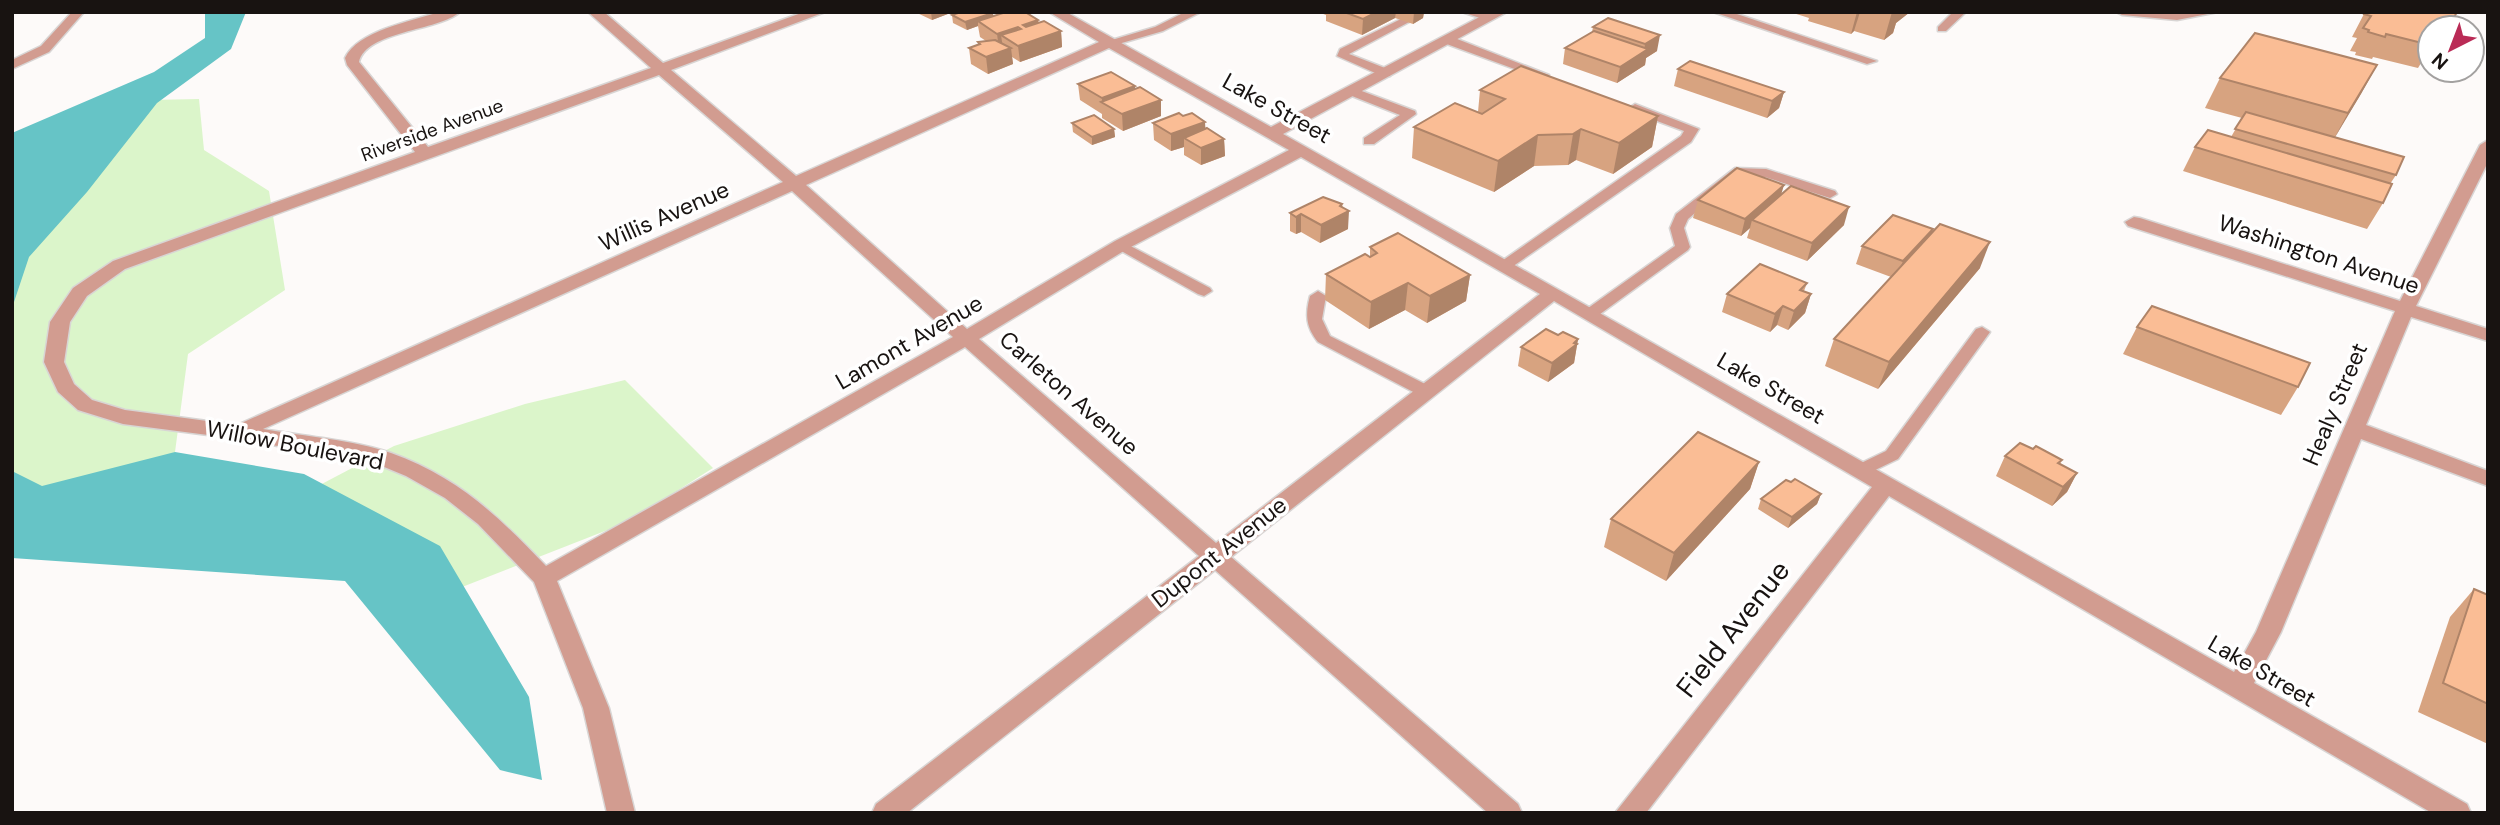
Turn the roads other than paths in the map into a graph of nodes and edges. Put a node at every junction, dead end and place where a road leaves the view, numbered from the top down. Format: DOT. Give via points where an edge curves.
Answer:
graph roads {
  1 [pos="78,12"];
  2 [pos="453,12"];
  3 [pos="596,12"];
  4 [pos="818,12"];
  5 [pos="1056,12"];
  6 [pos="1195,12"];
  7 [pos="1468,12"];
  8 [pos="1719,12"];
  9 [pos="1960,12"];
  10 [pos="2122,12"];
  11 [pos="2212,12"];
  12 [pos="1494,15"];
  13 [pos="1405,21"];
  14 [pos="1942,29"];
  15 [pos="1448,40"];
  16 [pos="1108,43"];
  17 [pos="1871,61"];
  18 [pos="12,65"];
  19 [pos="660,69"];
  20 [pos="1386,73"];
  21 [pos="1553,78"];
  22 [pos="1351,91"];
  23 [pos="1616,102"];
  24 [pos="1270,134"];
  25 [pos="1369,141"];
  26 [pos="2488,145"];
  27 [pos="1300,150"];
  28 [pos="426,155"];
  29 [pos="795,184"];
  30 [pos="1830,194"];
  31 [pos="2134,222"];
  32 [pos="1121,245"];
  33 [pos="1504,266"];
  34 [pos="1204,290"];
  35 [pos="1553,293"];
  36 [pos="1318,296"];
  37 [pos="70,304"];
  38 [pos="2406,307"];
  39 [pos="1590,314"];
  40 [pos="1982,332"];
  41 [pos="2488,335"];
  42 [pos="966,338"];
  43 [pos="1425,391"];
  44 [pos="2353,428"];
  45 [pos="239,432"];
  46 [pos="1861,470"];
  47 [pos="2488,479"];
  48 [pos="1886,484"];
  49 [pos="1213,555"];
  50 [pos="544,578"];
  51 [pos="2238,688"];
  52 [pos="621,813"];
  53 [pos="886,813"];
  54 [pos="1508,813"];
  55 [pos="1629,813"];
  56 [pos="2457,813"];
  1 -- 18 [label="lane" via="45,49"];
  2 -- 28 [label="street" via="370,40 355,51 352,62"];
  3 -- 19 [label="street, Carleton Avenue"];
  4 -- 19 [label="street, Riverside Avenue"];
  5 -- 16 [label="street, Lake Street"];
  6 -- 16 [label="lane" via="1159,29"];
  7 -- 12 [label="lane"];
  8 -- 17 [label="lane"];
  9 -- 14 [label="lane"];
  10 -- 11 [label="lane" via="2177,17"];
  12 -- 15 [label="street"];
  13 -- 20 [label="lane" via="1344,52 1343,56"];
  15 -- 20 [label="street"];
  15 -- 21 [label="lane"];
  16 -- 24 [label="street, Lake Street"];
  16 -- 29 [label="street, Willis Avenue"];
  19 -- 28 [label="street, Riverside Avenue"];
  19 -- 29 [label="street, Carleton Avenue"];
  20 -- 22 [label="street"];
  22 -- 24 [label="street"];
  22 -- 25 [label="lane" via="1410,114"];
  23 -- 33 [label="lane" via="1692,130 1686,139"];
  24 -- 27 [label="street, Lake Street"];
  26 -- 38 [label="street, Healy Street"];
  27 -- 32 [label="street, Lamont Avenue"];
  27 -- 33 [label="street, Lake Street"];
  28 -- 37 [label="street, Riverside Avenue" via="119,265"];
  29 -- 42 [label="street, Carleton Avenue"];
  29 -- 45 [label="street, Willis Avenue"];
  30 -- 39 [label="lane" via="1766,173 1735,172 1681,217 1677,228 1683,247"];
  31 -- 38 [label="street, Washington Avenue"];
  32 -- 34 [label="lane"];
  32 -- 42 [label="street, Lamont Avenue"];
  33 -- 35 [label="street, Lake Street"];
  35 -- 39 [label="street, Lake Street"];
  35 -- 43 [label="street, Dupont Avenue"];
  36 -- 43 [label="lane" via="1313,314 1324,339"];
  37 -- 45 [label="street, Willow Boulevard" via="60,322 54,362 65,387 85,405 123,417"];
  38 -- 41 [label="street, Washington Avenue"];
  38 -- 44 [label="street, Healy Street"];
  39 -- 46 [label="street, Lake Street"];
  40 -- 46 [label="lane" via="1892,455"];
  42 -- 49 [label="street, Carleton Avenue"];
  42 -- 50 [label="street, Lamont Avenue"];
  43 -- 49 [label="street, Dupont Avenue"];
  44 -- 47 [label="street"];
  44 -- 51 [label="street, Healy Street" via="2268,632"];
  45 -- 50 [label="street, Willow Boulevard" via="382,458 414,471 486,519"];
  46 -- 48 [label="street, Lake Street"];
  48 -- 51 [label="street, Lake Street"];
  48 -- 55 [label="street, Field Avenue"];
  49 -- 53 [label="street, Dupont Avenue"];
  49 -- 54 [label="street, Carleton Avenue"];
  50 -- 52 [label="street, Willow Boulevard" via="596,708"];
  51 -- 56 [label="street, Lake Street"];
}
